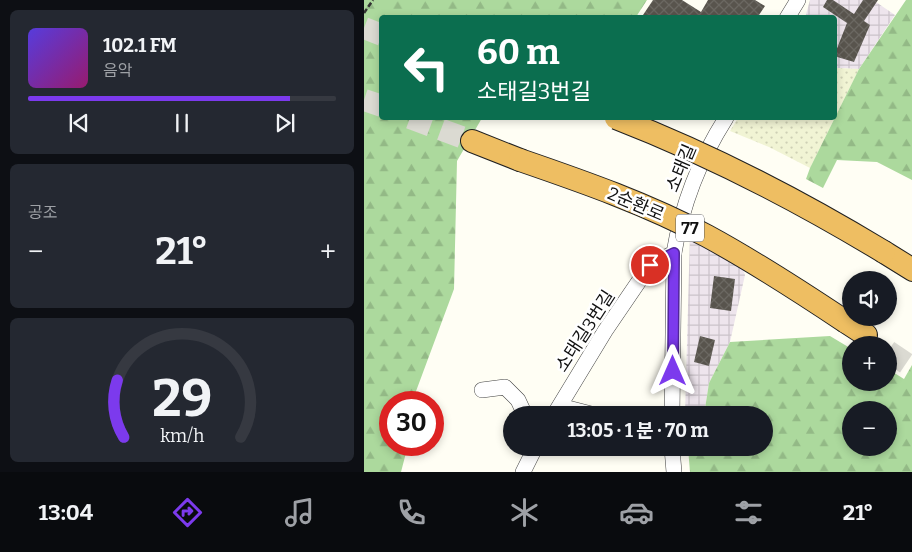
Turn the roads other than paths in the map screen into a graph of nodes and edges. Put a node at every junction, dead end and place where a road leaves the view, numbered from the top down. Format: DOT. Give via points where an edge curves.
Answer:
graph roads {
  1 [pos="798,0"];
  2 [pos="789,15"];
  3 [pos="621,120"];
  4 [pos="725,120"];
  5 [pos="472,141"];
  6 [pos="674,253"];
  7 [pos="912,270"];
  8 [pos="866,335"];
  9 [pos="482,390"];
  10 [pos="521,406"];
  11 [pos="559,406"];
  12 [pos="672,406"];
  13 [pos="531,456"];
  14 [pos="673,456"];
  15 [pos="523,472"];
  16 [pos="674,472"];
  1 -- 2 [label="street"];
  3 -- 7 [label="highway, bridge" via="666,137 768,186"];
  4 -- 6 [label="street, 소태길" via="697,171 678,226"];
  5 -- 8 [label="highway, 2순환로 / 77, bridge" via="594,186 706,236 782,279"];
  6 -- 11 [label="street, 소태길3번길" via="650,265"];
  6 -- 12 [label="street, 소태길"];
  9 -- 10 [label="street" via="505,387"];
  13 -- 15 [label="street"];
  14 -- 16 [label="street"];
}
